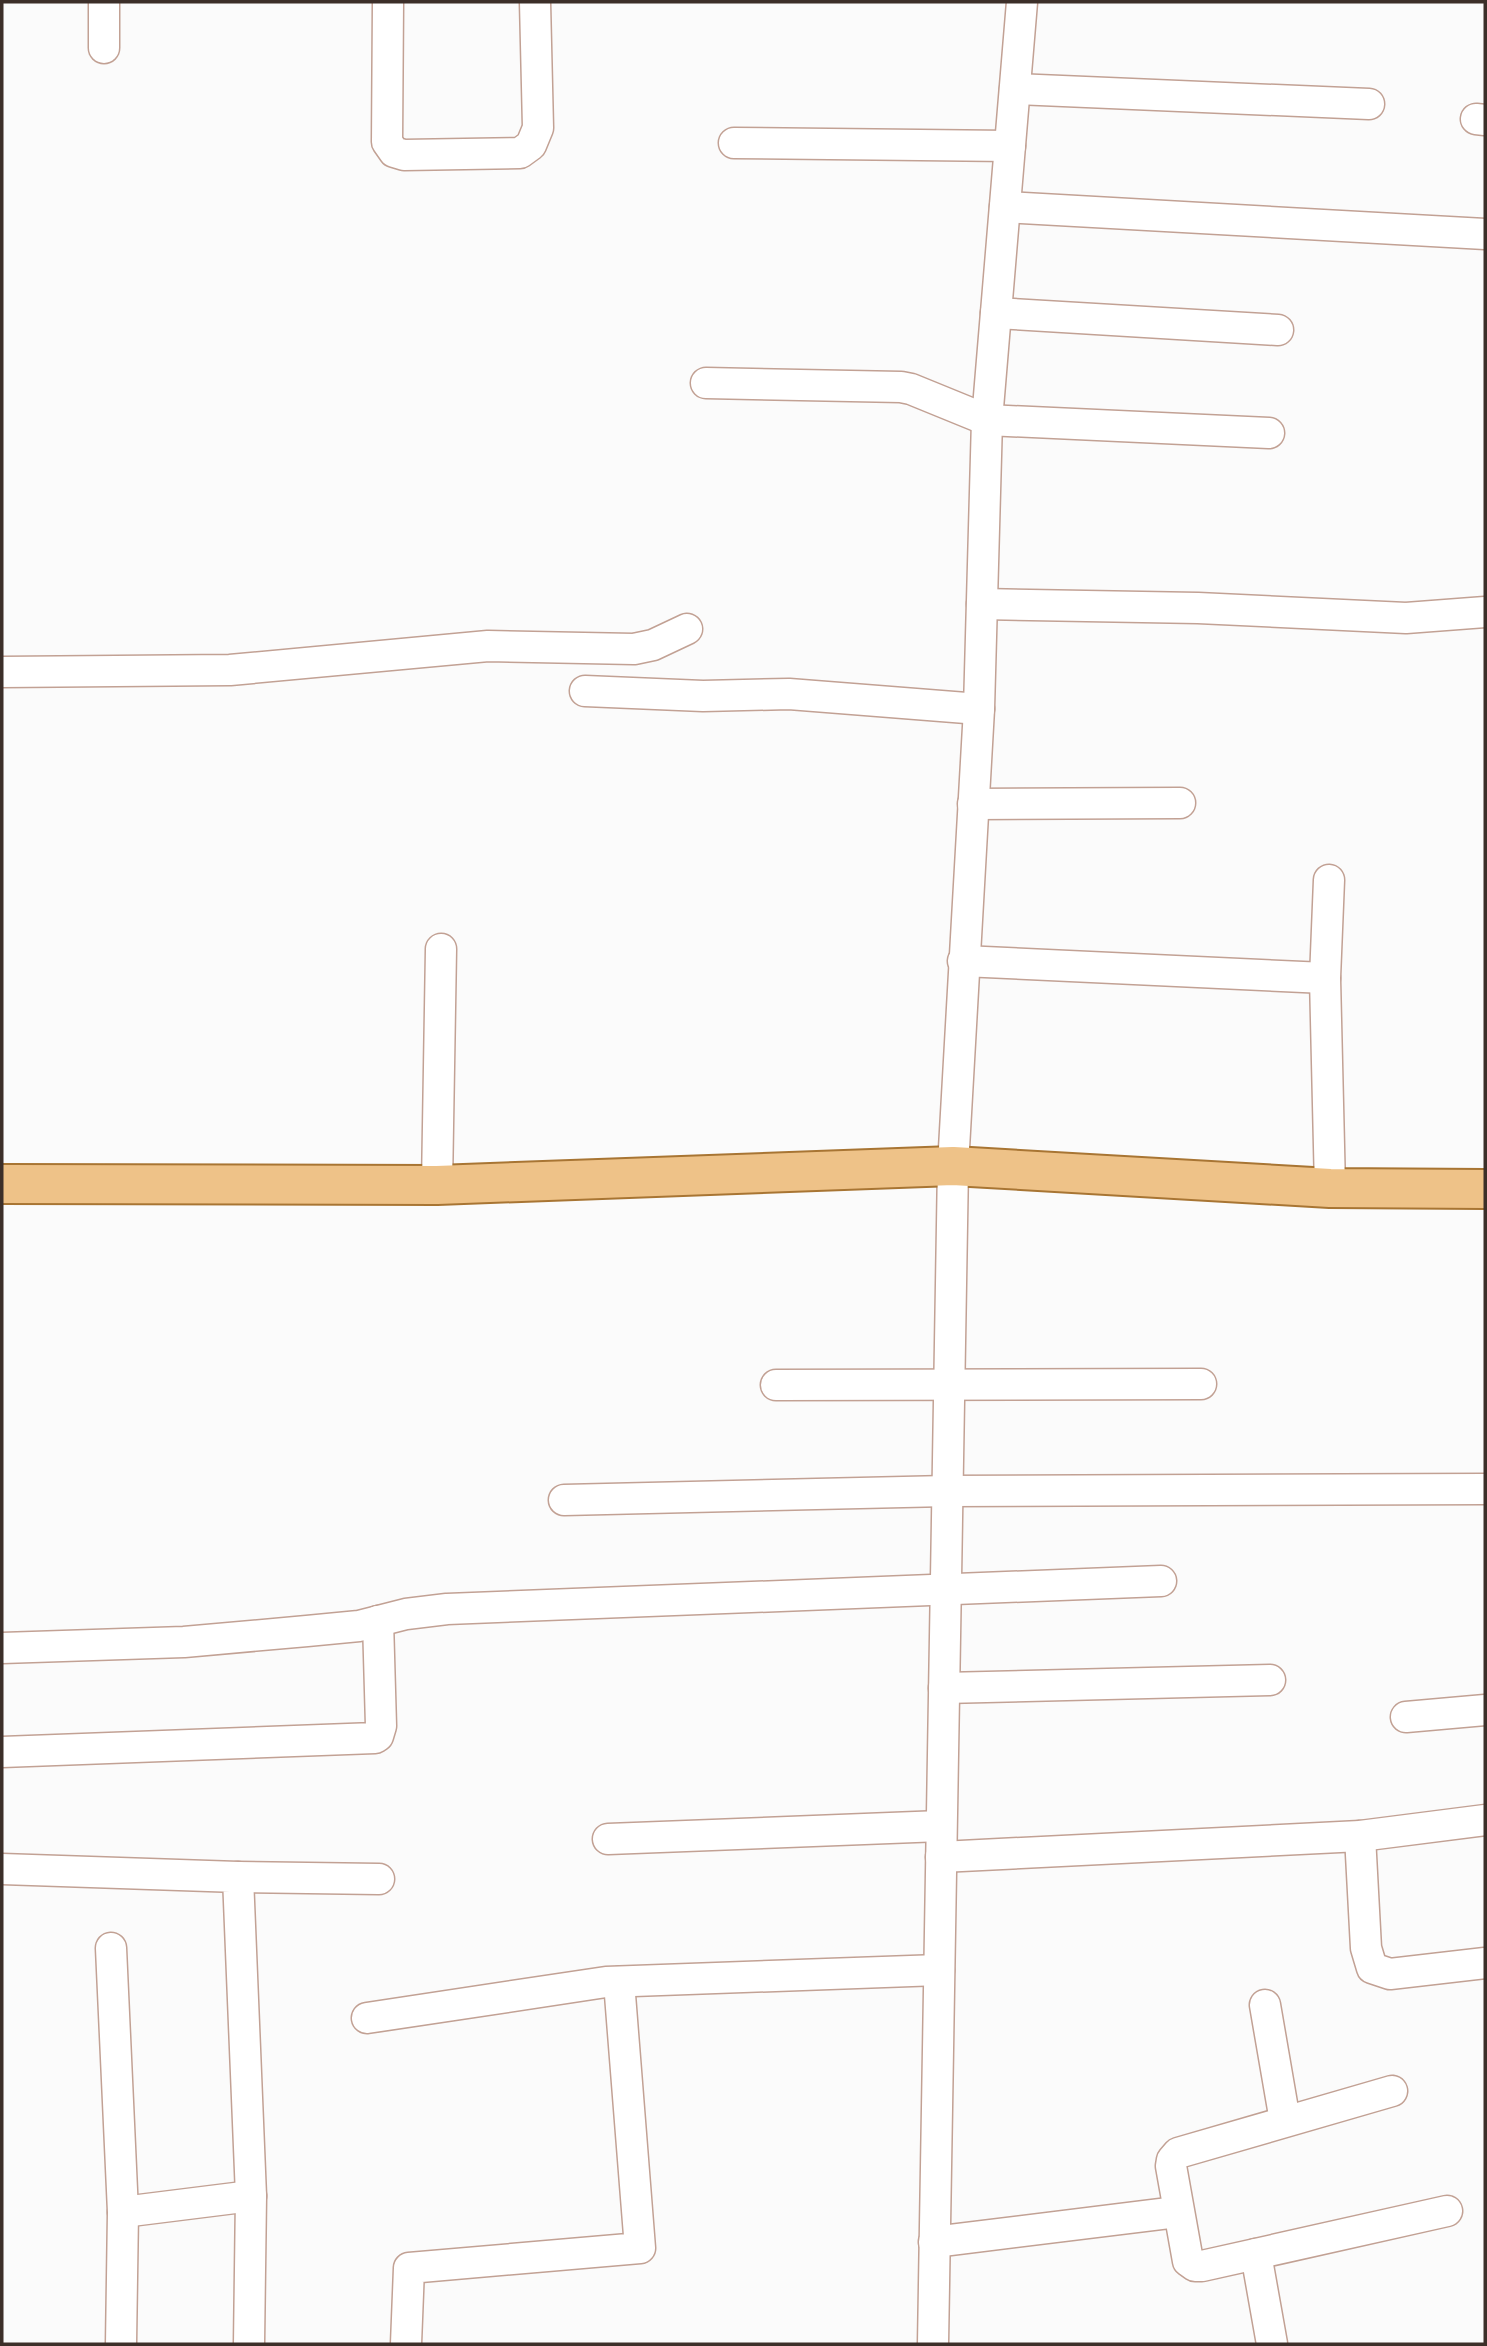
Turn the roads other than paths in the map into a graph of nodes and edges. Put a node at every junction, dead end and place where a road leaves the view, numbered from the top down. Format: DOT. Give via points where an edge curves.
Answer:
graph roads {
  1 [pos="104,2"];
  2 [pos="388,2"];
  3 [pos="535,2"];
  4 [pos="1023,2"];
  5 [pos="104,48"];
  6 [pos="1015,89"];
  7 [pos="1369,104"];
  8 [pos="734,143"];
  9 [pos="1010,146"];
  10 [pos="1005,207"];
  11 [pos="1485,234"];
  12 [pos="996,313"];
  13 [pos="1278,330"];
  14 [pos="706,383"];
  15 [pos="987,420"];
  16 [pos="1269,433"];
  17 [pos="982,604"];
  18 [pos="1485,612"];
  19 [pos="687,629"];
  20 [pos="2,672"];
  21 [pos="585,691"];
  22 [pos="979,709"];
  23 [pos="1180,803"];
  24 [pos="973,804"];
  25 [pos="1329,880"];
  26 [pos="441,949"];
  27 [pos="963,961"];
  28 [pos="1325,978"];
  29 [pos="953,1166"];
  30 [pos="2,1184"];
  31 [pos="437,1185"];
  32 [pos="1330,1188"];
  33 [pos="1485,1189"];
  34 [pos="1201,1384"];
  35 [pos="776,1385"];
  36 [pos="949,1385"];
  37 [pos="1485,1489"];
  38 [pos="947,1491"];
  39 [pos="564,1500"];
  40 [pos="1161,1581"];
  41 [pos="946,1588"];
  42 [pos="378,1621"];
  43 [pos="2,1648"];
  44 [pos="1270,1680"];
  45 [pos="944,1688"];
  46 [pos="1485,1710"];
  47 [pos="1405,1717"];
  48 [pos="2,1752"];
  49 [pos="1485,1820"];
  50 [pos="941,1826"];
  51 [pos="1360,1836"];
  52 [pos="608,1839"];
  53 [pos="941,1857"];
  54 [pos="2,1870"];
  55 [pos="239,1877"];
  56 [pos="379,1879"];
  57 [pos="111,1948"];
  58 [pos="1485,1963"];
  59 [pos="939,1970"];
  60 [pos="619,1982"];
  61 [pos="1265,2005"];
  62 [pos="367,2018"];
  63 [pos="1392,2091"];
  64 [pos="1285,2121"];
  65 [pos="251,2196"];
  66 [pos="1447,2210"];
  67 [pos="122,2212"];
  68 [pos="1178,2212"];
  69 [pos="934,2242"];
  70 [pos="1256,2254"];
  71 [pos="121,2344"];
  72 [pos="249,2344"];
  73 [pos="406,2344"];
  74 [pos="933,2344"];
  75 [pos="1272,2344"];
  1 -- 5 [label="street"];
  2 -- 3 [label="street" via="387,142 394,152 404,155 520,153 531,145 538,128"];
  4 -- 6 [label="street"];
  6 -- 7 [label="street"];
  6 -- 9 [label="street"];
  8 -- 9 [label="street"];
  9 -- 10 [label="street"];
  10 -- 11 [label="street"];
  10 -- 12 [label="street"];
  12 -- 13 [label="street"];
  12 -- 15 [label="street"];
  14 -- 15 [label="street" via="901,387"];
  15 -- 16 [label="street"];
  15 -- 17 [label="street"];
  17 -- 18 [label="street" via="1212,608 1406,618"];
  17 -- 22 [label="street"];
  19 -- 20 [label="street" via="634,649 488,646 242,669"];
  21 -- 22 [label="street" via="789,694"];
  22 -- 24 [label="street"];
  23 -- 24 [label="street"];
  24 -- 27 [label="street"];
  25 -- 28 [label="street"];
  26 -- 31 [label="street"];
  27 -- 28 [label="street"];
  27 -- 29 [label="street"];
  28 -- 32 [label="street"];
  29 -- 31 [label="main road"];
  29 -- 32 [label="main road"];
  29 -- 36 [label="street"];
  30 -- 31 [label="main road"];
  32 -- 33 [label="main road"];
  34 -- 36 [label="street"];
  35 -- 36 [label="street"];
  36 -- 38 [label="street"];
  37 -- 38 [label="street"];
  38 -- 39 [label="street"];
  38 -- 41 [label="street"];
  40 -- 41 [label="street"];
  41 -- 42 [label="street" via="447,1609"];
  41 -- 45 [label="street"];
  42 -- 43 [label="street" via="184,1642"];
  42 -- 48 [label="street" via="381,1726 375,1738"];
  44 -- 45 [label="street"];
  45 -- 50 [label="street"];
  46 -- 47 [label="street"];
  49 -- 51 [label="street"];
  50 -- 52 [label="street"];
  50 -- 53 [label="street"];
  51 -- 53 [label="street"];
  51 -- 58 [label="street" via="1366,1948 1372,1968 1390,1974"];
  53 -- 59 [label="street"];
  54 -- 55 [label="street"];
  55 -- 56 [label="street"];
  55 -- 65 [label="street"];
  57 -- 67 [label="street"];
  59 -- 60 [label="street"];
  59 -- 69 [label="street"];
  60 -- 62 [label="street"];
  60 -- 73 [label="street" via="640,2248 409,2268"];
  61 -- 64 [label="street"];
  63 -- 64 [label="street"];
  64 -- 68 [label="street" via="1178,2153 1171,2166"];
  65 -- 67 [label="street"];
  65 -- 72 [label="street"];
  66 -- 70 [label="street"];
  67 -- 71 [label="street"];
  68 -- 69 [label="street"];
  68 -- 70 [label="street" via="1191,2264 1202,2266"];
  69 -- 74 [label="street"];
  70 -- 75 [label="street"];
}
